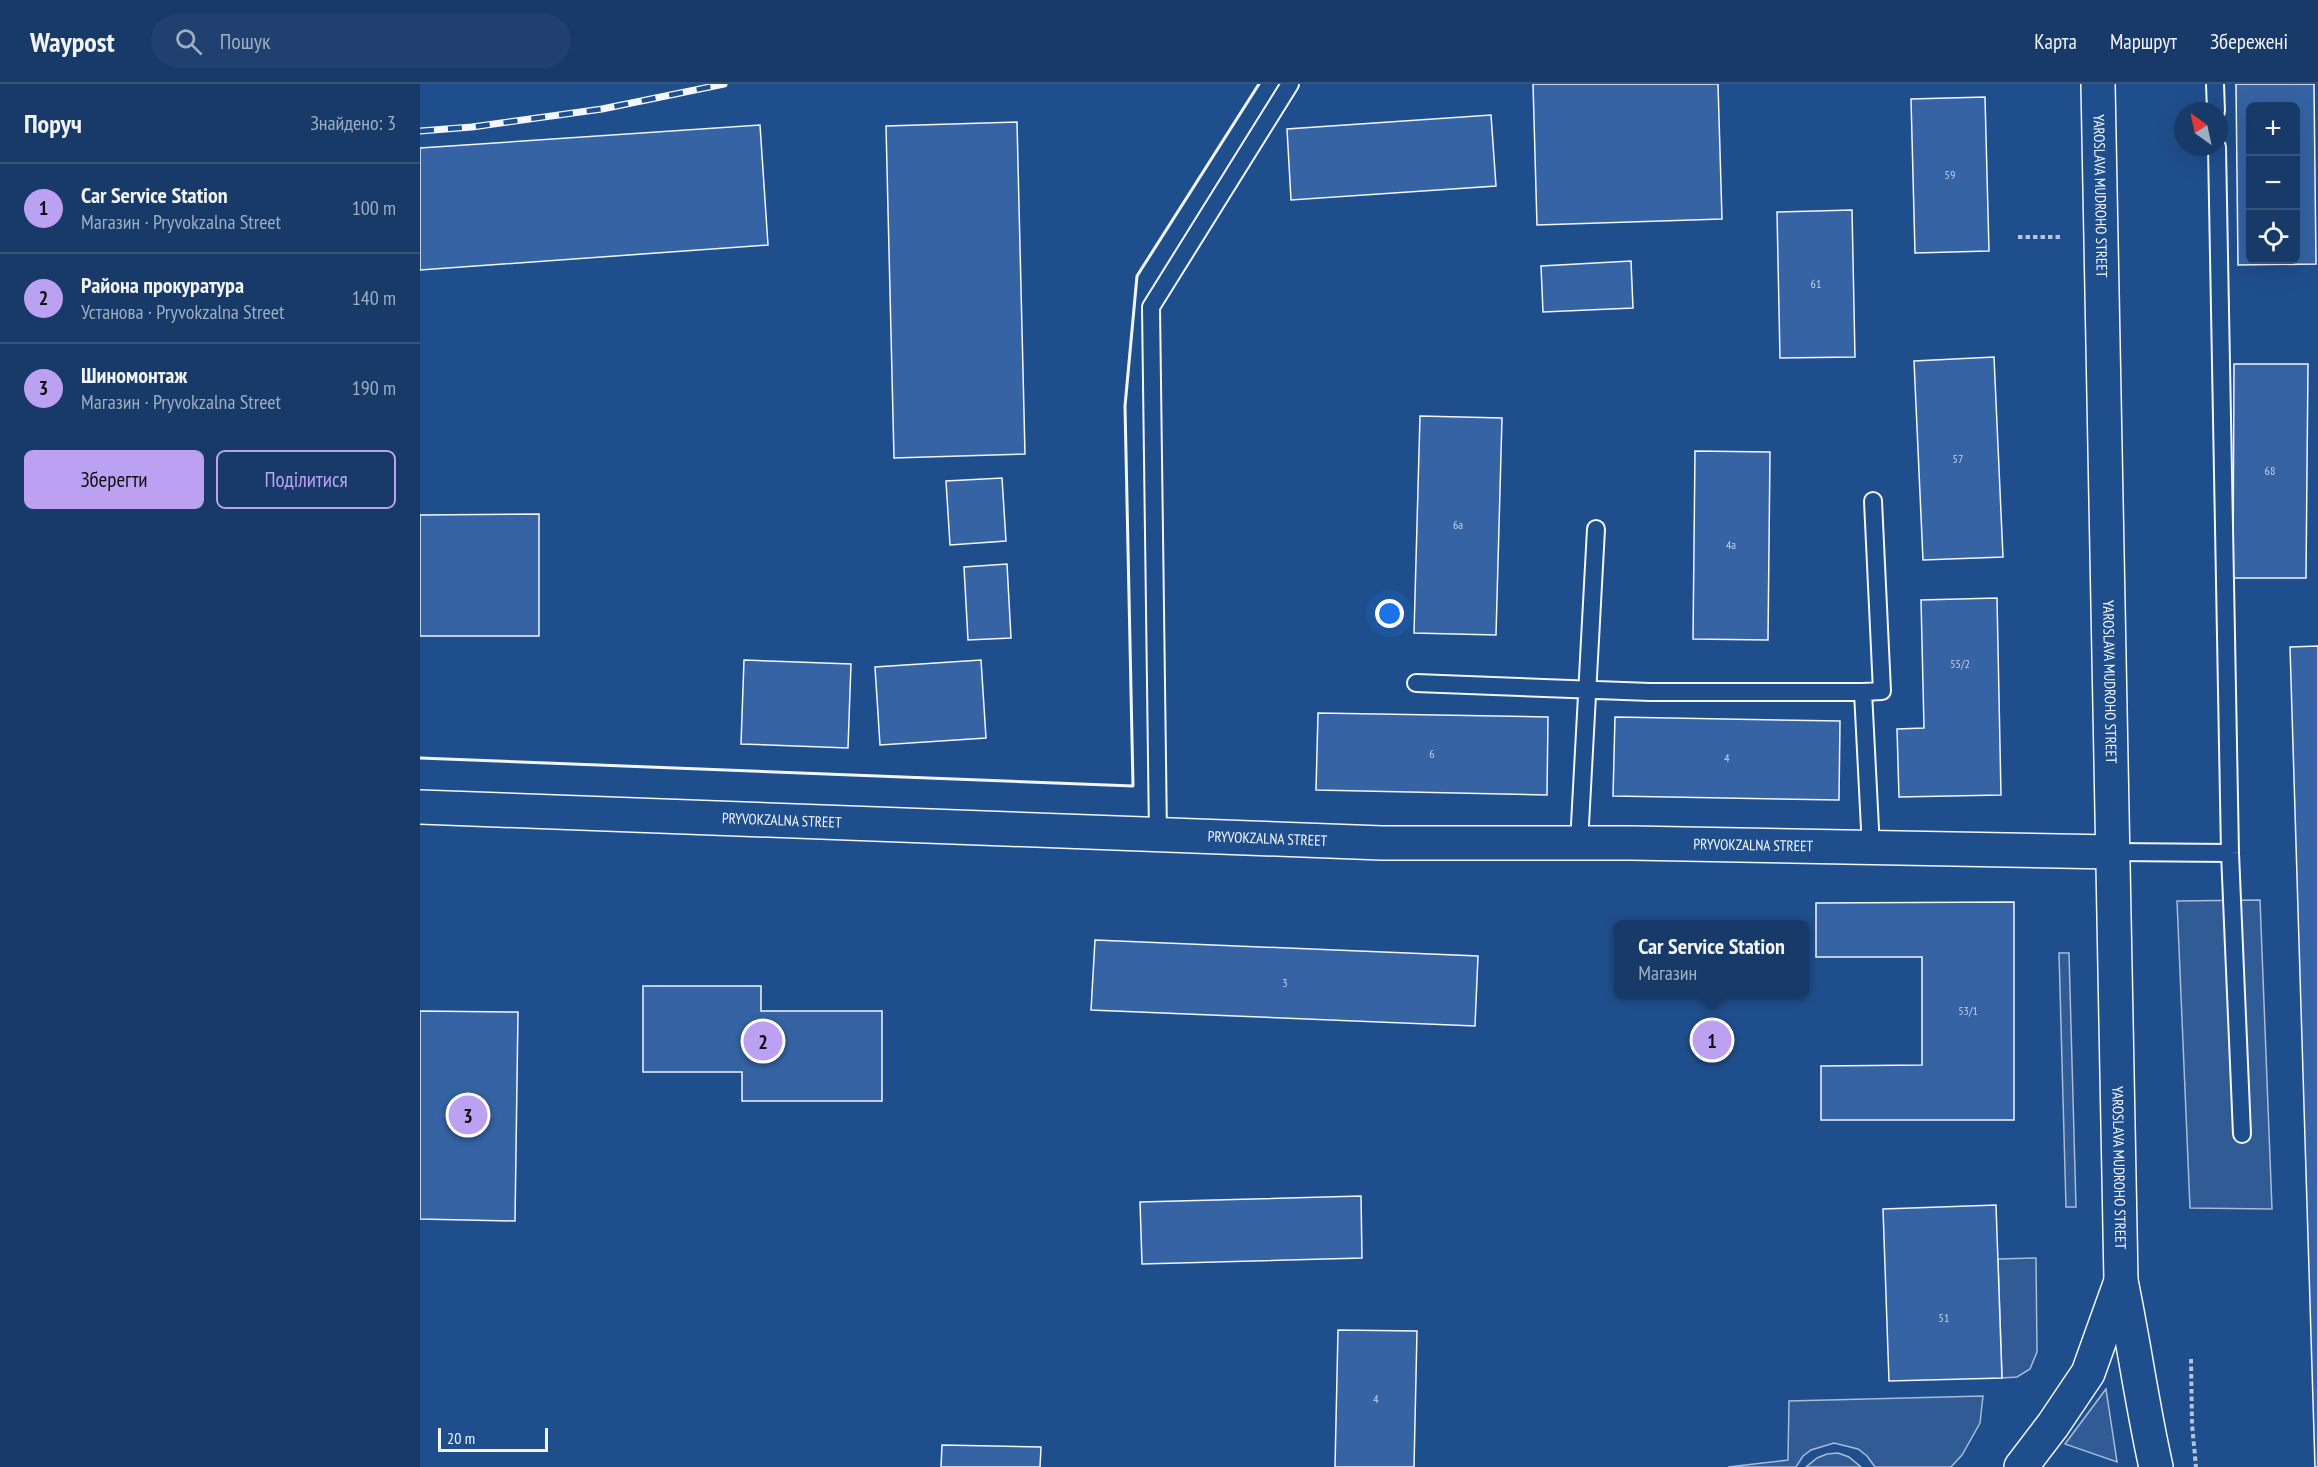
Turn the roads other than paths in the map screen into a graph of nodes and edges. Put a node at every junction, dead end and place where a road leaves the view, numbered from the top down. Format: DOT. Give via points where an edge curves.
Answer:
graph roads {
  1 [pos="1290,84"];
  2 [pos="2098,84"];
  3 [pos="2215,84"];
  4 [pos="2216,102"];
  5 [pos="2217,156"];
  6 [pos="1873,501"];
  7 [pos="1596,529"];
  8 [pos="1416,683"];
  9 [pos="1587,690"];
  10 [pos="1863,692"];
  11 [pos="420,807"];
  12 [pos="1158,835"];
  13 [pos="1579,843"];
  14 [pos="1871,848"];
  15 [pos="2113,852"];
  16 [pos="2230,853"];
  17 [pos="2242,1134"];
  18 [pos="2121,1281"];
  19 [pos="2021,1467"];
  20 [pos="2156,1467"];
  1 -- 12 [label="lane" via="1151,307"];
  2 -- 15 [label="street, YAROSLAVA MUDROHO STREET"];
  3 -- 4 [label="lane"];
  5 -- 16 [label="lane"];
  6 -- 10 [label="lane" via="1882,691"];
  7 -- 9 [label="lane"];
  8 -- 9 [label="lane"];
  9 -- 10 [label="lane"];
  9 -- 13 [label="lane"];
  10 -- 14 [label="lane"];
  11 -- 12 [label="street, PRYVOKZALNA STREET"];
  12 -- 13 [label="street, PRYVOKZALNA STREET" via="1382,843"];
  13 -- 14 [label="street, PRYVOKZALNA STREET"];
  14 -- 15 [label="street, PRYVOKZALNA STREET"];
  15 -- 16 [label="lane"];
  15 -- 18 [label="street, YAROSLAVA MUDROHO STREET"];
  16 -- 17 [label="lane"];
  18 -- 19 [label="street, YAROSLAVA MUDROHO STREET" via="2088,1373"];
  18 -- 20 [label="street, YAROSLAVA MUDROHO STREET"];
}
